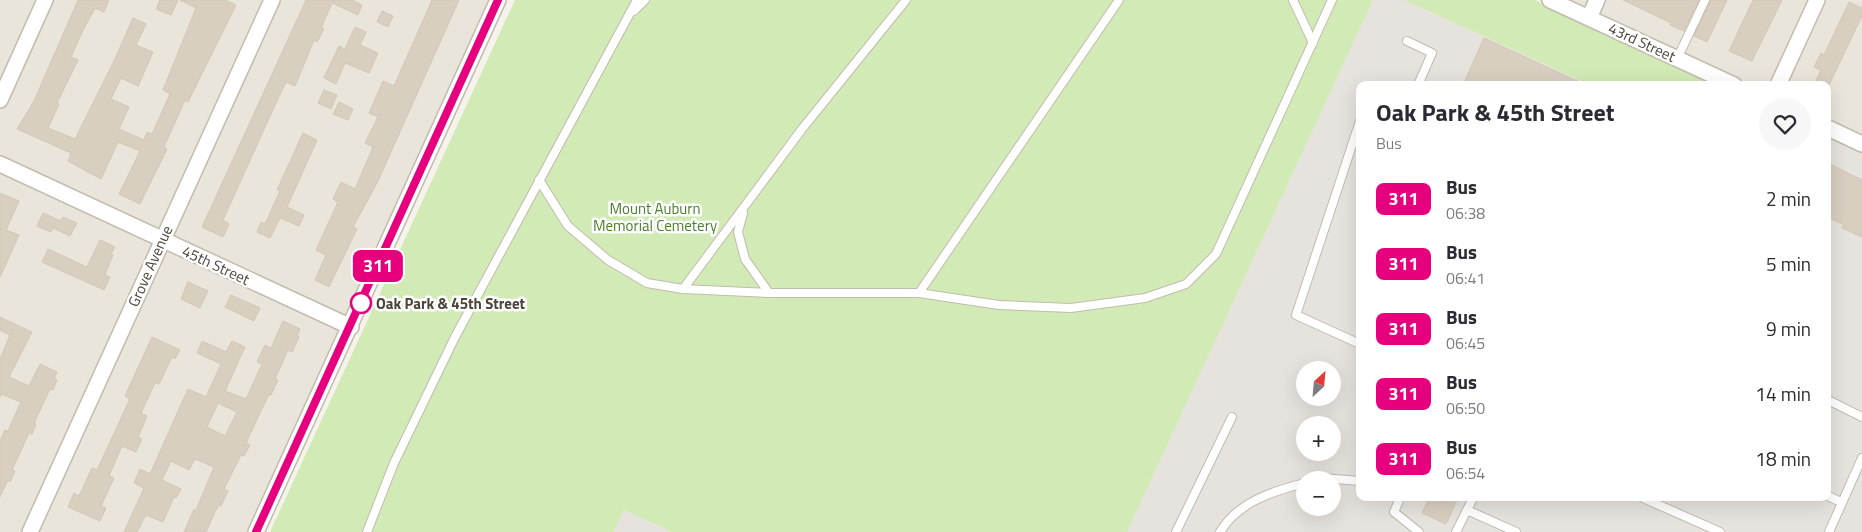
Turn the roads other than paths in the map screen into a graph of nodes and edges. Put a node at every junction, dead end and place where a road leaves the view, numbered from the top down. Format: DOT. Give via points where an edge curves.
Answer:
graph roads {
  1 [pos="45,0"];
  2 [pos="272,0"];
  3 [pos="498,0"];
  4 [pos="637,0"];
  5 [pos="646,0"];
  6 [pos="906,0"];
  7 [pos="1119,0"];
  8 [pos="1293,0"];
  9 [pos="1332,0"];
  10 [pos="1550,0"];
  11 [pos="1596,0"];
  12 [pos="1705,0"];
  13 [pos="1817,0"];
  14 [pos="631,15"];
  15 [pos="1588,18"];
  16 [pos="1407,41"];
  17 [pos="1313,43"];
  18 [pos="1677,59"];
  19 [pos="1420,81"];
  20 [pos="1725,81"];
  21 [pos="1780,81"];
  22 [pos="0,100"];
  23 [pos="1831,129"];
  24 [pos="1356,133"];
  25 [pos="1861,142"];
  26 [pos="0,164"];
  27 [pos="539,180"];
  28 [pos="744,208"];
  29 [pos="162,239"];
  30 [pos="683,289"];
  31 [pos="769,293"];
  32 [pos="919,294"];
  33 [pos="350,327"];
  34 [pos="1356,342"];
  35 [pos="1831,402"];
  36 [pos="1232,417"];
  37 [pos="1862,417"];
  38 [pos="1862,458"];
  39 [pos="1341,480"];
  40 [pos="1356,481"];
  41 [pos="1296,485"];
  42 [pos="1831,497"];
  43 [pos="1399,501"];
  44 [pos="1472,501"];
  45 [pos="1650,501"];
  46 [pos="1841,502"];
  47 [pos="1467,510"];
  48 [pos="30,532"];
  49 [pos="256,532"];
  50 [pos="367,532"];
  51 [pos="1176,532"];
  52 [pos="1220,532"];
  53 [pos="1419,532"];
  54 [pos="1456,532"];
  55 [pos="1516,532"];
  56 [pos="1720,532"];
  57 [pos="1829,532"];
  1 -- 22 [label="street"];
  2 -- 29 [label="street, Grove Avenue"];
  3 -- 33 [label="street"];
  4 -- 14 [label="lane"];
  5 -- 14 [label="lane"];
  6 -- 28 [label="lane" via="802,129"];
  7 -- 32 [label="lane"];
  8 -- 17 [label="lane"];
  9 -- 17 [label="lane"];
  10 -- 15 [label="street, 43rd Street"];
  11 -- 15 [label="street"];
  12 -- 18 [label="lane"];
  13 -- 21 [label="street"];
  14 -- 27 [label="lane"];
  15 -- 18 [label="street, 43rd Street"];
  16 -- 19 [label="lane" via="1432,53"];
  17 -- 32 [label="lane" via="1216,254 1186,284 1146,298 1071,308 999,305"];
  18 -- 20 [label="street, 43rd Street"];
  23 -- 25 [label="street"];
  24 -- 34 [label="lane" via="1296,315"];
  26 -- 29 [label="street, 45th Street"];
  27 -- 30 [label="lane" via="568,226 608,260 647,283"];
  27 -- 50 [label="lane" via="455,338 394,464"];
  28 -- 30 [label="lane"];
  28 -- 31 [label="lane" via="738,232 745,259"];
  29 -- 33 [label="street, 45th Street"];
  29 -- 48 [label="street, Grove Avenue"];
  30 -- 31 [label="lane"];
  31 -- 32 [label="lane"];
  33 -- 49 [label="street"];
  35 -- 37 [label="lane"];
  36 -- 51 [label="lane"];
  38 -- 46 [label="lane"];
  39 -- 40 [label="lane"];
  41 -- 52 [label="lane" via="1256,499 1227,521"];
  42 -- 46 [label="lane"];
  43 -- 53 [label="lane" via="1394,512"];
  44 -- 47 [label="lane"];
  45 -- 56 [label="lane"];
  46 -- 57 [label="lane"];
  47 -- 54 [label="lane"];
  47 -- 55 [label="lane"];
}
